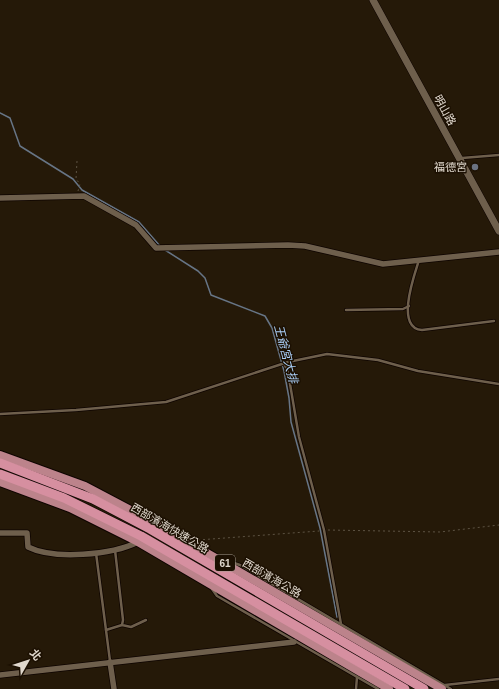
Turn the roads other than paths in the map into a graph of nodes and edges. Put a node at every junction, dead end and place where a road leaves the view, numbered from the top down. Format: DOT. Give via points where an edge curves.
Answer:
graph roads {
  1 [pos="373,0"];
  2 [pos="499,155"];
  3 [pos="459,159"];
  4 [pos="0,198"];
  5 [pos="499,231"];
  6 [pos="499,252"];
  7 [pos="419,260"];
  8 [pos="409,306"];
  9 [pos="346,310"];
  10 [pos="494,321"];
  11 [pos="284,363"];
  12 [pos="499,384"];
  13 [pos="0,414"];
  14 [pos="0,455"];
  15 [pos="0,463"];
  16 [pos="0,474"];
  17 [pos="0,482"];
  18 [pos="0,533"];
  19 [pos="138,542"];
  20 [pos="114,550"];
  21 [pos="96,552"];
  22 [pos="217,558"];
  23 [pos="206,582"];
  24 [pos="146,620"];
  25 [pos="342,624"];
  26 [pos="122,625"];
  27 [pos="106,630"];
  28 [pos="294,642"];
  29 [pos="110,662"];
  30 [pos="0,675"];
  31 [pos="357,677"];
  32 [pos="499,679"];
  33 [pos="443,687"];
  34 [pos="114,689"];
  35 [pos="356,689"];
  36 [pos="378,689"];
  37 [pos="389,689"];
  38 [pos="405,689"];
  39 [pos="424,689"];
  40 [pos="452,689"];
  1 -- 3 [label="street, 明山路"];
  2 -- 3 [label="lane"];
  3 -- 5 [label="street, 明山路"];
  4 -- 7 [label="street" via="84,196 136,225 156,248 288,245 305,246 383,264"];
  6 -- 7 [label="street"];
  7 -- 8 [label="lane" via="409,291"];
  8 -- 9 [label="lane" via="403,309"];
  8 -- 10 [label="lane" via="409,320 416,330"];
  11 -- 12 [label="lane" via="327,354 378,360 418,371"];
  11 -- 13 [label="lane" via="166,402"];
  11 -- 25 [label="lane" via="288,372 299,437 324,530"];
  14 -- 22 [label="main road, 西部濱海公路 / 61" via="85,486"];
  15 -- 39 [label="highway, 西部濱海快速公路 / 61" via="93,499 150,529"];
  16 -- 38 [label="highway, 西部濱海快速公路 / 61" via="76,504 141,536"];
  17 -- 19 [label="main road, 61" via="70,508"];
  18 -- 21 [label="street" via="27,533 28,547 36,550 58,554"];
  19 -- 20 [label="street"];
  19 -- 23 [label="main road, 61"];
  20 -- 21 [label="street"];
  20 -- 26 [label="lane"];
  21 -- 27 [label="lane"];
  22 -- 25 [label="lane" via="240,565"];
  22 -- 33 [label="main road, 西部濱海公路 / 61"];
  23 -- 28 [label="lane" via="217,596"];
  23 -- 37 [label="main road, 61"];
  24 -- 26 [label="lane" via="131,627"];
  25 -- 33 [label="lane"];
  26 -- 27 [label="lane"];
  27 -- 29 [label="lane"];
  28 -- 29 [label="street"];
  28 -- 31 [label="lane"];
  29 -- 30 [label="street"];
  29 -- 34 [label="street"];
  31 -- 35 [label="lane"];
  31 -- 36 [label="lane"];
  32 -- 33 [label="lane"];
  33 -- 40 [label="lane"];
}
